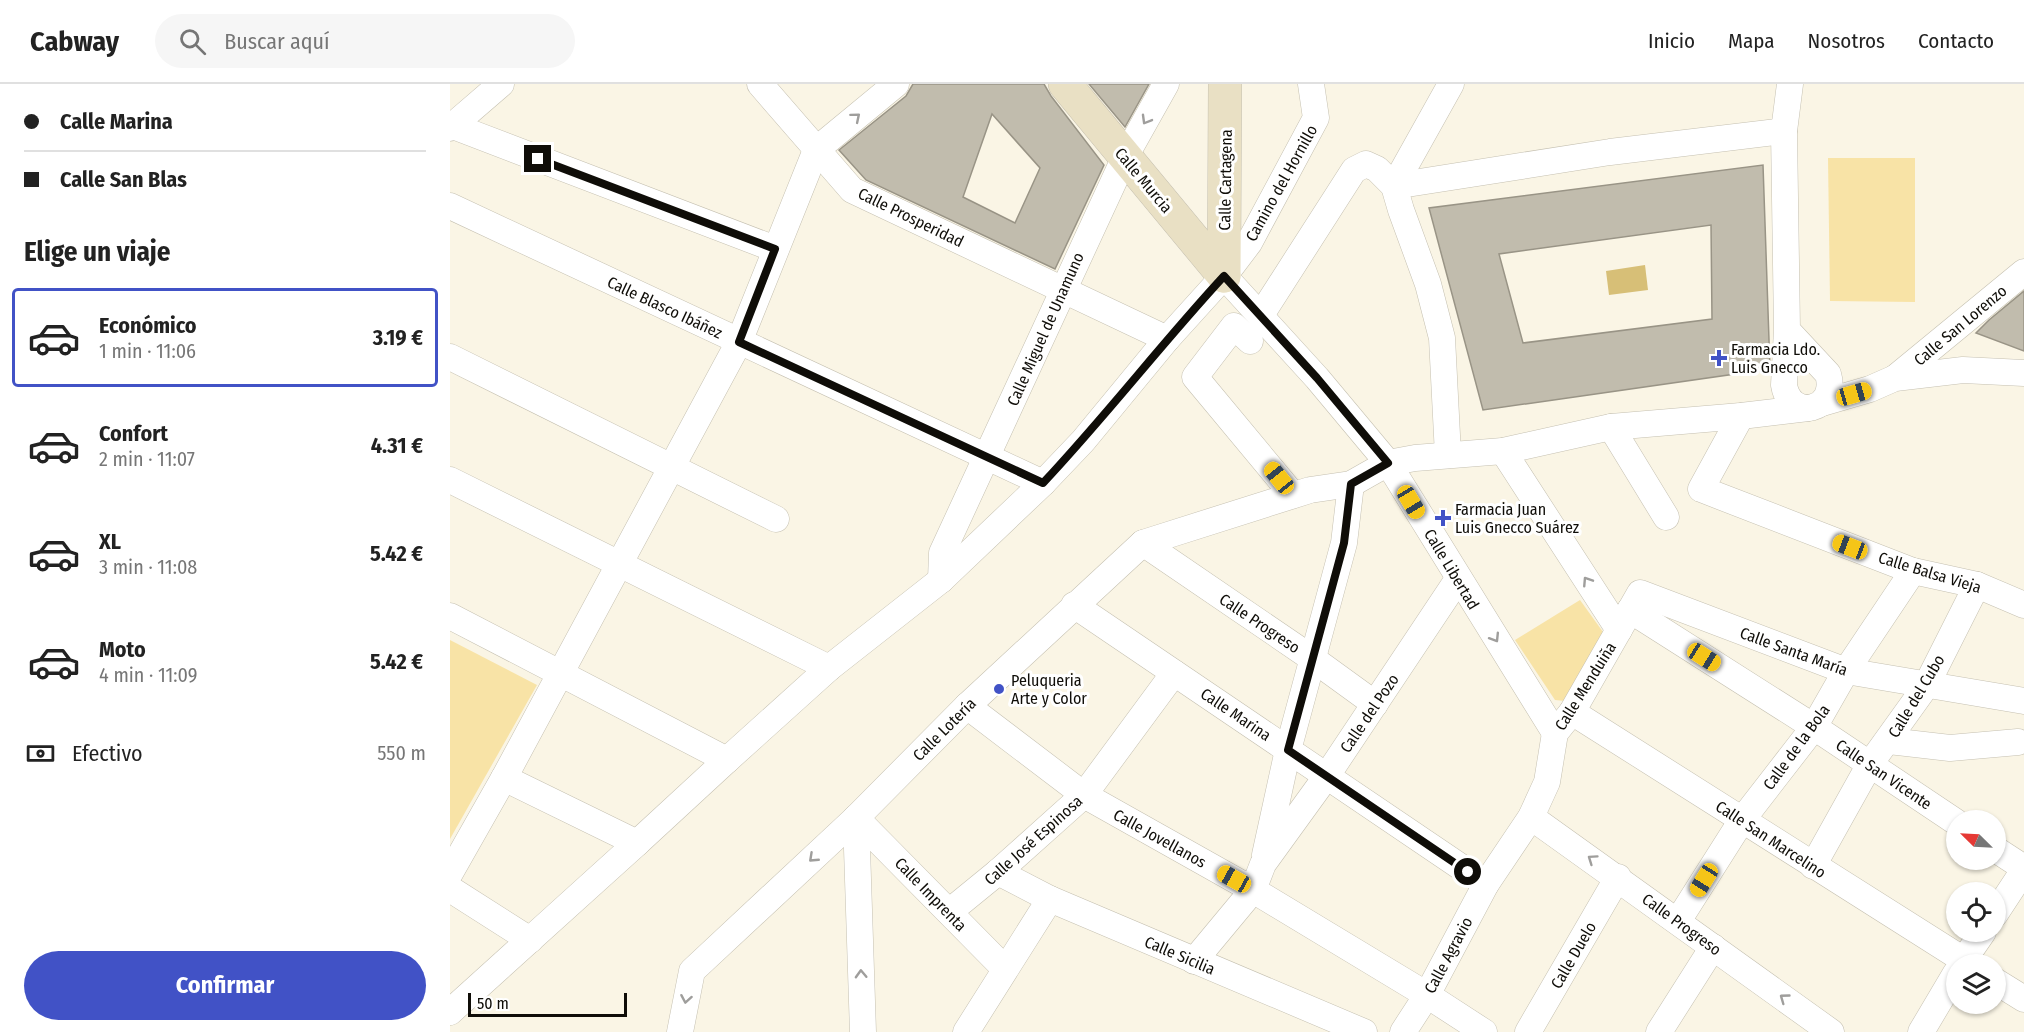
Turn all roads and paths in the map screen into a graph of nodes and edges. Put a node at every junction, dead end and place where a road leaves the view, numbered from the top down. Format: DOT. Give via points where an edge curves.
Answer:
graph roads {
  1 [pos="501,84"];
  2 [pos="760,84"];
  3 [pos="896,84"];
  4 [pos="1065,84"];
  5 [pos="1166,84"];
  6 [pos="1226,84"];
  7 [pos="1311,84"];
  8 [pos="1451,84"];
  9 [pos="1790,84"];
  10 [pos="451,127"];
  11 [pos="1784,131"];
  12 [pos="816,150"];
  13 [pos="1125,157"];
  14 [pos="1394,186"];
  15 [pos="450,206"];
  16 [pos="775,249"];
  17 [pos="2024,272"];
  18 [pos="1224,276"];
  19 [pos="1063,290"];
  20 [pos="1261,315"];
  21 [pos="1786,330"];
  22 [pos="1167,339"];
  23 [pos="1250,341"];
  24 [pos="739,342"];
  25 [pos="450,357"];
  26 [pos="1823,369"];
  27 [pos="2024,373"];
  28 [pos="1895,378"];
  29 [pos="1785,381"];
  30 [pos="1870,389"];
  31 [pos="1815,406"];
  32 [pos="1748,415"];
  33 [pos="1611,427"];
  34 [pos="1503,451"];
  35 [pos="1448,455"];
  36 [pos="988,456"];
  37 [pos="1388,463"];
  38 [pos="672,466"];
  39 [pos="450,480"];
  40 [pos="1043,483"];
  41 [pos="1351,484"];
  42 [pos="1301,493"];
  43 [pos="1666,518"];
  44 [pos="776,519"];
  45 [pos="1143,543"];
  46 [pos="619,564"];
  47 [pos="1913,571"];
  48 [pos="1458,579"];
  49 [pos="941,580"];
  50 [pos="1977,585"];
  51 [pos="2024,605"];
  52 [pos="1074,606"];
  53 [pos="1630,611"];
  54 [pos="450,616"];
  55 [pos="1314,659"];
  56 [pos="829,668"];
  57 [pos="1846,671"];
  58 [pos="561,672"];
  59 [pos="1174,673"];
  60 [pos="1926,686"];
  61 [pos="2024,701"];
  62 [pos="1375,704"];
  63 [pos="967,706"];
  64 [pos="1572,712"];
  65 [pos="1814,727"];
  66 [pos="1555,733"];
  67 [pos="1888,741"];
  68 [pos="2018,742"];
  69 [pos="1288,750"];
  70 [pos="727,760"];
  71 [pos="1870,764"];
  72 [pos="1326,777"];
  73 [pos="504,778"];
  74 [pos="1084,795"];
  75 [pos="1946,815"];
  76 [pos="1531,817"];
  77 [pos="856,818"];
  78 [pos="1742,820"];
  79 [pos="637,843"];
  80 [pos="2006,857"];
  81 [pos="1263,864"];
  82 [pos="1813,866"];
  83 [pos="2024,869"];
  84 [pos="998,872"];
  85 [pos="450,873"];
  86 [pos="1618,877"];
  87 [pos="1486,884"];
  88 [pos="450,889"];
  89 [pos="1253,890"];
  90 [pos="2006,897"];
  91 [pos="1050,899"];
  92 [pos="948,912"];
  93 [pos="1678,921"];
  94 [pos="530,940"];
  95 [pos="1713,947"];
  96 [pos="1946,955"];
  97 [pos="1194,961"];
  98 [pos="1005,969"];
  99 [pos="2006,988"];
  100 [pos="1946,993"];
  101 [pos="1427,995"];
  102 [pos="2024,999"];
  103 [pos="450,1012"];
  104 [pos="680,1032"];
  105 [pos="863,1032"];
  106 [pos="966,1032"];
  107 [pos="1364,1032"];
  108 [pos="1403,1032"];
  109 [pos="1484,1032"];
  110 [pos="1528,1032"];
  111 [pos="1659,1032"];
  112 [pos="1832,1032"];
  113 [pos="1921,1032"];
  1 -- 10 [label="street"];
  2 -- 12 [label="street, Calle Prosperidad"];
  12 -- 3 [label="street, one-way"];
  4 -- 13 [label="street, Calle Murcia"];
  5 -- 13 [label="street, Calle Miguel de Unamuno, one-way"];
  6 -- 18 [label="street, Calle Cartagena"];
  7 -- 18 [label="street, Camino del Hornillo" via="1316,118 1249,243"];
  8 -- 14 [label="street"];
  9 -- 11 [label="street"];
  10 -- 16 [label="street"];
  11 -- 14 [label="street" via="1610,152"];
  11 -- 21 [label="street"];
  12 -- 16 [label="street"];
  12 -- 19 [label="street, Calle Prosperidad" via="852,190"];
  13 -- 18 [label="street, Calle Murcia"];
  13 -- 19 [label="street, Calle Miguel de Unamuno"];
  14 -- 20 [label="street" via="1366,164 1354,170"];
  14 -- 35 [label="street" via="1442,338"];
  15 -- 24 [label="street, Calle Blasco Ibáñez"];
  16 -- 24 [label="street"];
  17 -- 28 [label="street, Calle San Lorenzo"];
  18 -- 20 [label="street, Calle Libertad"];
  18 -- 22 [label="street, Camino del Hornillo"];
  19 -- 22 [label="street, Calle Prosperidad"];
  19 -- 36 [label="street, Calle Miguel de Unamuno"];
  20 -- 37 [label="street, Calle Libertad"];
  21 -- 26 [label="street"];
  21 -- 29 [label="street"];
  22 -- 40 [label="street, Camino del Hornillo"];
  23 -- 42 [label="street" via="1234,326 1195,376"];
  24 -- 36 [label="street, Calle Blasco Ibáñez"];
  24 -- 38 [label="street"];
  25 -- 38 [label="street"];
  26 -- 29 [label="street" via="1801,362 1789,370"];
  26 -- 30 [label="street"];
  26 -- 31 [label="street" via="1830,390"];
  27 -- 28 [label="street" via="1963,370"];
  28 -- 30 [label="street"];
  29 -- 31 [label="street" via="1789,399 1801,407"];
  29 -- 32 [label="street"];
  30 -- 31 [label="street"];
  31 -- 32 [label="street"];
  32 -- 33 [label="street"];
  32 -- 47 [label="street, Calle Balsa Vieja" via="1701,489"];
  33 -- 34 [label="street"];
  33 -- 43 [label="street"];
  34 -- 35 [label="street"];
  53 -- 34 [label="street, one-way"];
  35 -- 37 [label="street"];
  36 -- 40 [label="street, Calle Blasco Ibáñez"];
  36 -- 49 [label="street, Calle Miguel de Unamuno" via="942,553"];
  37 -- 41 [label="street"];
  37 -- 48 [label="street, Calle Libertad"];
  38 -- 44 [label="street"];
  38 -- 46 [label="street"];
  39 -- 46 [label="street"];
  40 -- 49 [label="street, Camino del Hornillo"];
  41 -- 42 [label="street, Calle Lotería"];
  41 -- 55 [label="street" via="1344,543"];
  42 -- 45 [label="street, Calle Lotería"];
  45 -- 52 [label="street, Calle Lotería"];
  45 -- 55 [label="street, Calle Progreso"];
  46 -- 56 [label="street"];
  46 -- 58 [label="street"];
  47 -- 50 [label="street, Calle Balsa Vieja"];
  47 -- 57 [label="street, Calle de la Bola"];
  48 -- 62 [label="street, Calle del Pozo"];
  48 -- 66 [label="street, Calle Libertad, one-way"];
  49 -- 56 [label="street, Camino del Hornillo"];
  50 -- 51 [label="street, Calle Balsa Vieja"];
  50 -- 60 [label="street, Calle del Cubo"];
  52 -- 59 [label="street, Calle Marina"];
  52 -- 63 [label="street, Calle Lotería"];
  53 -- 57 [label="street, Calle Santa María"];
  53 -- 64 [label="street, Calle Menduiña"];
  53 -- 65 [label="street, Calle San Vicente"];
  54 -- 58 [label="street"];
  55 -- 62 [label="street, Calle Progreso"];
  55 -- 69 [label="street"];
  56 -- 70 [label="street, Camino del Hornillo"];
  57 -- 60 [label="street, Calle Santa María"];
  57 -- 65 [label="street, Calle de la Bola"];
  58 -- 70 [label="street"];
  58 -- 73 [label="street"];
  59 -- 69 [label="street, Calle Marina"];
  59 -- 74 [label="street, Calle José Espinosa"];
  60 -- 61 [label="street, Calle Santa María"];
  60 -- 67 [label="street, Calle del Cubo"];
  62 -- 72 [label="street, Calle del Pozo"];
  63 -- 74 [label="street, Calle Jovellanos"];
  63 -- 77 [label="street, Calle Lotería"];
  64 -- 66 [label="street, Calle Menduiña"];
  64 -- 78 [label="street, Calle San Marcelino"];
  65 -- 71 [label="street, Calle San Vicente"];
  65 -- 78 [label="street, Calle de la Bola"];
  66 -- 76 [label="street, Calle Menduiña" via="1547,782"];
  67 -- 68 [label="street" via="1950,748"];
  67 -- 71 [label="street, Calle del Cubo"];
  69 -- 72 [label="street, Calle Marina"];
  69 -- 81 [label="street"];
  70 -- 79 [label="street, Camino del Hornillo"];
  71 -- 75 [label="street, Calle San Vicente"];
  71 -- 82 [label="street, Calle del Cubo"];
  72 -- 81 [label="street, Calle del Pozo"];
  72 -- 87 [label="street, Calle Marina"];
  73 -- 79 [label="street"];
  73 -- 85 [label="street"];
  74 -- 84 [label="street, Calle José Espinosa"];
  74 -- 89 [label="street, Calle Jovellanos"];
  86 -- 76 [label="street, Calle Progreso, one-way"];
  76 -- 87 [label="street, Calle Agravio"];
  77 -- 92 [label="street, Calle Imprenta"];
  77 -- 104 [label="street, Calle Lotería, one-way" via="692,971"];
  105 -- 77 [label="street, one-way"];
  78 -- 82 [label="street, Calle San Marcelino"];
  78 -- 93 [label="street, Calle de la Bola"];
  79 -- 94 [label="street, Camino del Hornillo"];
  80 -- 83 [label="street"];
  81 -- 89 [label="street, Calle del Pozo"];
  82 -- 96 [label="street, Calle San Marcelino"];
  83 -- 90 [label="street"];
  84 -- 91 [label="street, Calle Sicilia"];
  84 -- 92 [label="street, Calle José Espinosa"];
  86 -- 93 [label="street, Calle Progreso"];
  86 -- 110 [label="street, Calle Duelo"];
  87 -- 101 [label="street, Calle Agravio"];
  88 -- 94 [label="street"];
  89 -- 97 [label="street, Calle del Pozo"];
  89 -- 101 [label="street, Calle Jovellanos"];
  91 -- 97 [label="street, Calle Sicilia"];
  91 -- 98 [label="street"];
  92 -- 98 [label="street, Calle Imprenta"];
  93 -- 95 [label="street, Calle Progreso"];
  94 -- 103 [label="street, Camino del Hornillo"];
  95 -- 111 [label="street"];
  112 -- 95 [label="street, Calle Progreso, one-way"];
  97 -- 107 [label="street, Calle Sicilia"];
  98 -- 106 [label="street"];
  99 -- 102 [label="street"];
  100 -- 113 [label="street"];
  101 -- 108 [label="street, Calle Agravio"];
  101 -- 109 [label="street, Calle Jovellanos"];
}
